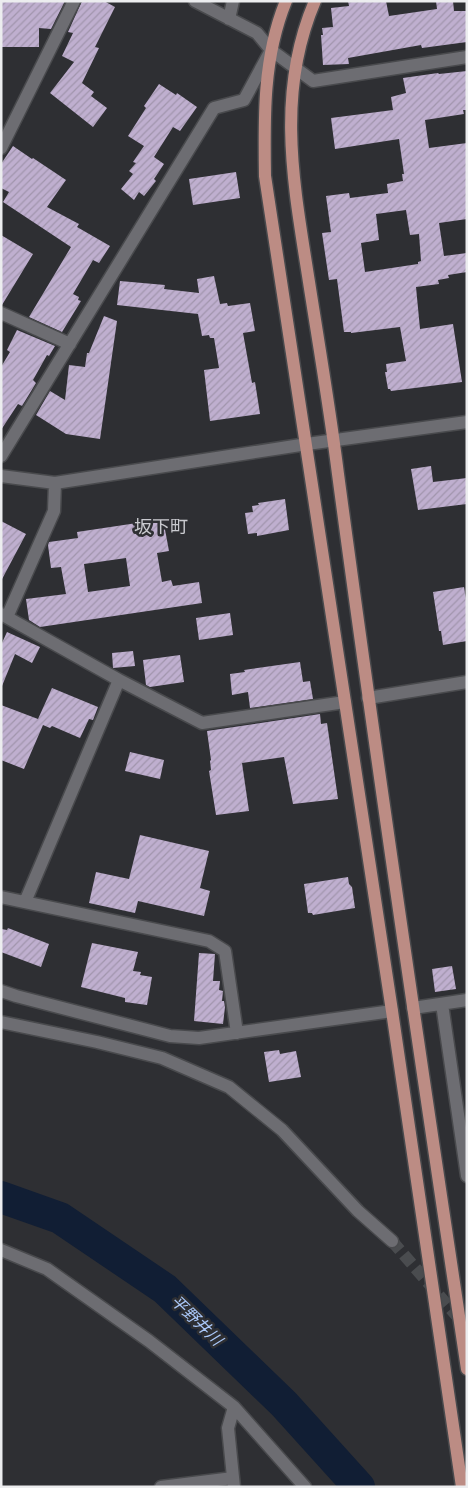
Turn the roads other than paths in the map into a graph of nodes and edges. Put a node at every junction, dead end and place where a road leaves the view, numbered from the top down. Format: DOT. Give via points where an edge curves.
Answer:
graph roads {
  1 [pos="74,1"];
  2 [pos="195,1"];
  3 [pos="233,1"];
  4 [pos="286,1"];
  5 [pos="314,1"];
  6 [pos="229,19"];
  7 [pos="271,50"];
  8 [pos="467,57"];
  9 [pos="295,68"];
  10 [pos="1,148"];
  11 [pos="1,313"];
  12 [pos="70,344"];
  13 [pos="467,422"];
  14 [pos="334,440"];
  15 [pos="307,444"];
  16 [pos="1,456"];
  17 [pos="1,476"];
  18 [pos="55,483"];
  19 [pos="4,616"];
  20 [pos="119,680"];
  21 [pos="467,682"];
  22 [pos="368,698"];
  23 [pos="345,702"];
  24 [pos="1,897"];
  25 [pos="24,902"];
  26 [pos="1,991"];
  27 [pos="467,1000"];
  28 [pos="442,1004"];
  29 [pos="413,1008"];
  30 [pos="392,1011"];
  31 [pos="1,1022"];
  32 [pos="238,1033"];
  33 [pos="467,1176"];
  34 [pos="392,1241"];
  35 [pos="1,1250"];
  36 [pos="467,1369"];
  37 [pos="234,1407"];
  38 [pos="234,1483"];
  39 [pos="161,1487"];
  40 [pos="305,1487"];
  41 [pos="462,1487"];
  1 -- 10 [label="street"];
  2 -- 6 [label="street"];
  3 -- 6 [label="street"];
  4 -- 7 [label="main road"];
  5 -- 9 [label="main road"];
  6 -- 7 [label="street" via="257,33"];
  7 -- 9 [label="street"];
  7 -- 12 [label="street" via="244,100 214,108"];
  7 -- 15 [label="main road" via="264,112 265,176"];
  8 -- 9 [label="street" via="313,81"];
  9 -- 14 [label="main road" via="290,112 293,177"];
  11 -- 12 [label="street"];
  12 -- 16 [label="street"];
  13 -- 14 [label="street"];
  14 -- 15 [label="street"];
  14 -- 22 [label="main road"];
  15 -- 18 [label="street"];
  15 -- 23 [label="main road"];
  17 -- 18 [label="street"];
  18 -- 19 [label="street" via="54,510"];
  19 -- 20 [label="street"];
  20 -- 23 [label="street" via="202,723"];
  20 -- 25 [label="street"];
  21 -- 22 [label="street"];
  22 -- 29 [label="main road"];
  23 -- 30 [label="main road"];
  24 -- 25 [label="street"];
  25 -- 32 [label="street" via="208,941 225,951"];
  26 -- 32 [label="street" via="170,1036 200,1038"];
  27 -- 28 [label="street"];
  28 -- 29 [label="street"];
  28 -- 33 [label="street"];
  29 -- 36 [label="main road"];
  30 -- 32 [label="street"];
  30 -- 41 [label="main road"];
  31 -- 34 [label="street" via="162,1058 229,1087 282,1130 358,1211"];
  35 -- 37 [label="street" via="47,1269"];
  37 -- 38 [label="street" via="228,1428"];
  37 -- 40 [label="street"];
  38 -- 39 [label="street"];
}
